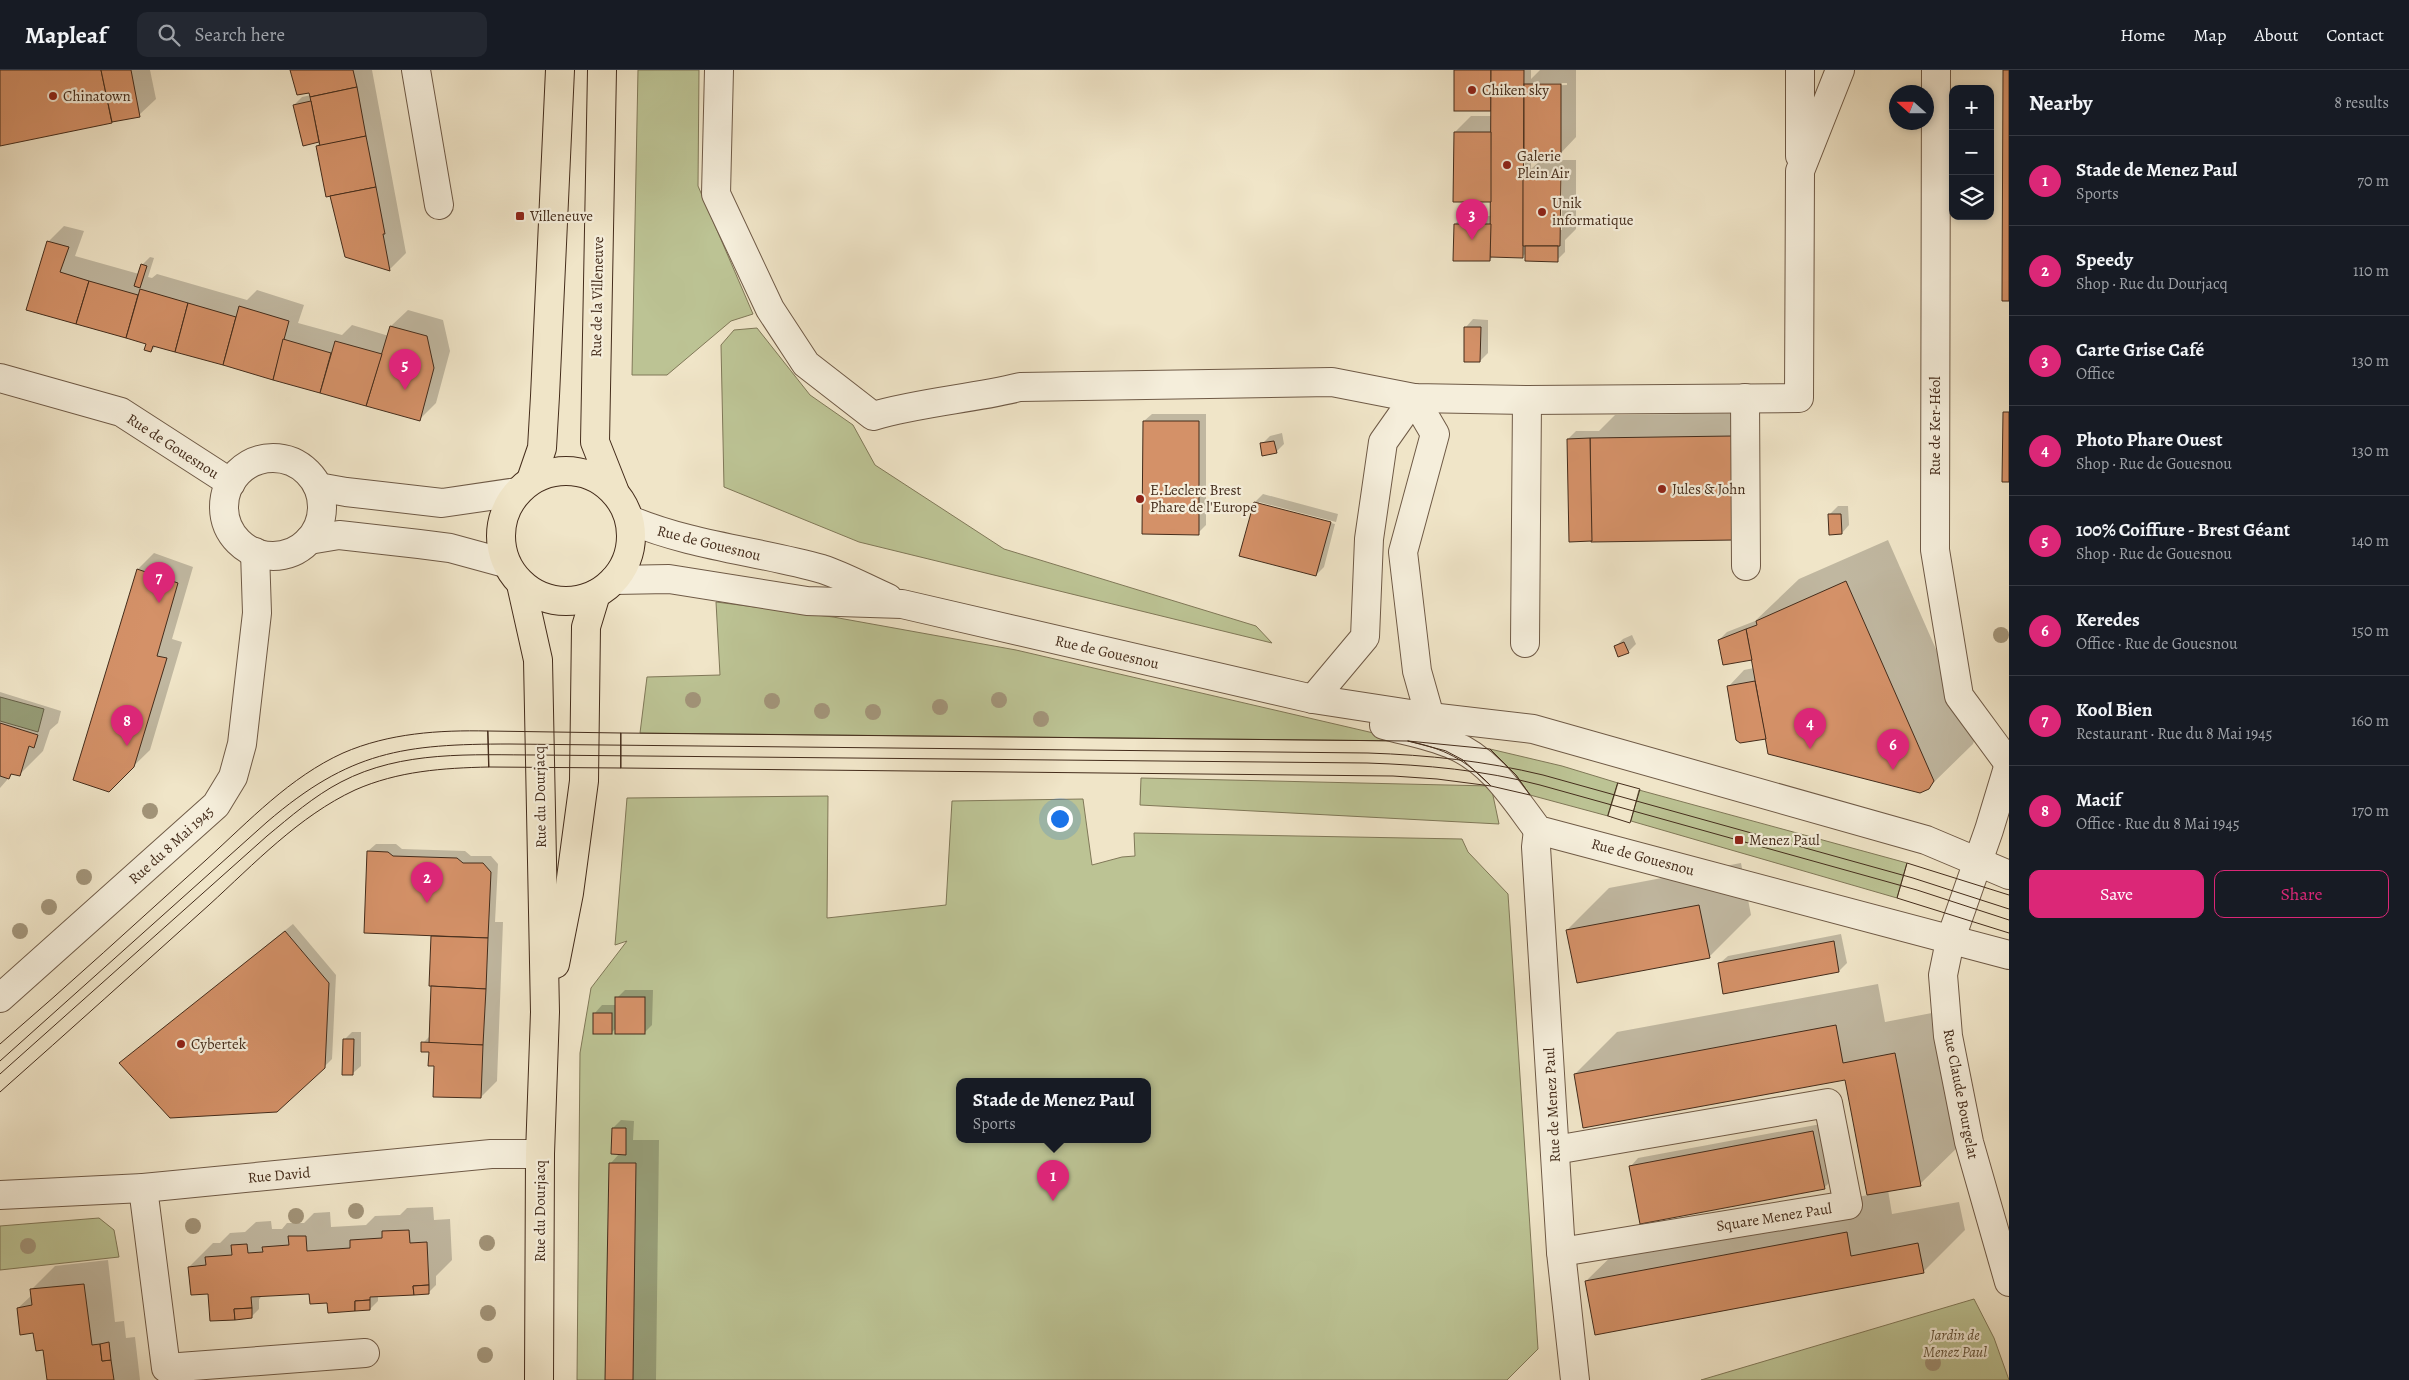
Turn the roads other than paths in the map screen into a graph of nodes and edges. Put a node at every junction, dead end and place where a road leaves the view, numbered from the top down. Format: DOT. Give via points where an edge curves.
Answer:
graph roads {
  1 [pos="416,70"];
  2 [pos="560,70"];
  3 [pos="602,70"];
  4 [pos="719,70"];
  5 [pos="1800,70"];
  6 [pos="1840,70"];
  7 [pos="1936,70"];
  8 [pos="1800,170"];
  9 [pos="438,205"];
  10 [pos="0,378"];
  11 [pos="1414,398"];
  12 [pos="1745,398"];
  13 [pos="1527,400"];
  14 [pos="231,483"];
  15 [pos="524,486"];
  16 [pos="318,487"];
  17 [pos="614,490"];
  18 [pos="630,520"];
  19 [pos="309,540"];
  20 [pos="255,552"];
  21 [pos="506,563"];
  22 [pos="1746,566"];
  23 [pos="522,584"];
  24 [pos="605,587"];
  25 [pos="902,604"];
  26 [pos="1525,643"];
  27 [pos="1312,699"];
  28 [pos="1430,717"];
  29 [pos="2009,764"];
  30 [pos="1538,830"];
  31 [pos="1979,861"];
  32 [pos="2009,874"];
  33 [pos="1963,904"];
  34 [pos="1950,940"];
  35 [pos="2009,955"];
  36 [pos="0,998"];
  37 [pos="545,1012"];
  38 [pos="1555,1150"];
  39 [pos="540,1154"];
  40 [pos="143,1188"];
  41 [pos="6,1191"];
  42 [pos="1561,1252"];
  43 [pos="2009,1282"];
  44 [pos="365,1353"];
  45 [pos="539,1380"];
  46 [pos="1575,1380"];
  1 -- 9 [label="street"];
  2 -- 15 [label="main road" via="542,448"];
  3 -- 17 [label="main road, Rue de la Villeneuve" via="595,442"];
  4 -- 11 [label="street" via="716,194 770,309 806,364 873,416 1020,387 1332,382"];
  5 -- 8 [label="street"];
  6 -- 8 [label="street"];
  7 -- 29 [label="street, Rue de Ker-Héol" via="1935,550 1958,696"];
  8 -- 12 [label="street" via="1799,398"];
  10 -- 14 [label="street, Rue de Gouesnou" via="121,412"];
  11 -- 13 [label="street"];
  11 -- 27 [label="street" via="1383,442 1369,539 1365,637"];
  11 -- 28 [label="street" via="1435,434 1403,552 1417,671"];
  12 -- 13 [label="street"];
  12 -- 22 [label="street"];
  13 -- 26 [label="street"];
  14 -- 16 [label="street" via="246,466 268,458 298,464"];
  14 -- 20 [label="street" via="225,498 225,515 230,531 241,544"];
  15 -- 16 [label="street" via="442,503"];
  15 -- 17 [label="main road" via="552,471 574,470 596,477"];
  15 -- 21 [label="main road" via="506,508 501,526"];
  16 -- 19 [label="street" via="322,514"];
  17 -- 18 [label="main road"];
  18 -- 24 [label="main road" via="632,541 626,562"];
  18 -- 25 [label="street, Rue de Gouesnou" via="691,540 823,570"];
  19 -- 20 [label="street" via="284,555 269,556"];
  19 -- 21 [label="street" via="339,534 450,548"];
  20 -- 36 [label="street, Rue du 8 Mai 1945" via="257,613 242,744 233,777 216,805"];
  21 -- 23 [label="main road"];
  23 -- 24 [label="main road" via="544,598 570,602"];
  23 -- 37 [label="main road, Rue du Dourjacq" via="538,660"];
  24 -- 25 [label="street, Rue de Gouesnou" via="669,579 807,601"];
  24 -- 37 [label="main road, Rue du Dourjacq" via="586,626 584,781 569,893"];
  25 -- 27 [label="street, Rue de Gouesnou"];
  27 -- 28 [label="street, Rue de Gouesnou"];
  27 -- 30 [label="street, Rue de Gouesnou" via="1354,717 1452,744 1496,774"];
  28 -- 31 [label="street, Rue de Gouesnou" via="1534,729 1926,840"];
  29 -- 31 [label="street, Rue de Ker-Héol"];
  30 -- 34 [label="street, Rue de Gouesnou"];
  30 -- 38 [label="street, Rue de Menez Paul" via="1536,847"];
  31 -- 32 [label="street, Rue de Gouesnou"];
  31 -- 33 [label="street, Rue de Ker-Héol"];
  33 -- 34 [label="street, Rue Claude Bourgelat"];
  34 -- 35 [label="street, Rue de Gouesnou"];
  34 -- 43 [label="street, Rue Claude Bourgelat" via="1943,975 1948,1036 1969,1142"];
  37 -- 39 [label="main road, Rue du Dourjacq"];
  38 -- 42 [label="street, Rue de Menez Paul"];
  38 -- 42 [label="street, Square Menez Paul" via="1828,1102 1848,1205"];
  39 -- 40 [label="street, Rue David" via="491,1154"];
  39 -- 45 [label="main road, Rue du Dourjacq"];
  40 -- 41 [label="street, Rue David"];
  40 -- 44 [label="street" via="166,1368"];
  42 -- 46 [label="street, Rue de Menez Paul"];
}
